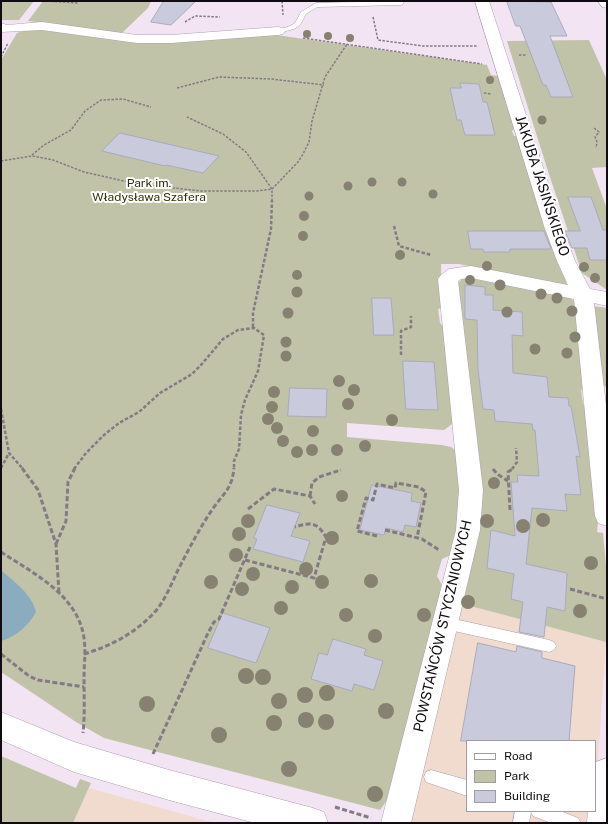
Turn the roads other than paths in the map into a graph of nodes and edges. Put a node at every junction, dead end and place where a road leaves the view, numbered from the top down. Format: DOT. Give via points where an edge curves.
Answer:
graph roads {
  1 [pos="401,1"];
  2 [pos="482,1"];
  3 [pos="605,1"];
  4 [pos="607,4"];
  5 [pos="2,28"];
  6 [pos="272,31"];
  7 [pos="1,44"];
  8 [pos="583,294"];
  9 [pos="607,299"];
  10 [pos="607,516"];
  11 [pos="445,623"];
  12 [pos="549,646"];
  13 [pos="1,726"];
  14 [pos="607,773"];
  15 [pos="431,777"];
  16 [pos="466,788"];
  17 [pos="523,812"];
  18 [pos="541,812"];
  19 [pos="313,823"];
  20 [pos="396,823"];
  21 [pos="521,823"];
  22 [pos="573,823"];
  23 [pos="602,823"];
  1 -- 6 [label="lane" via="316,5 303,12 298,24 292,28"];
  2 -- 8 [label="street, JAKUBA JASIŃSKIEGO" via="560,250"];
  3 -- 4 [label="street"];
  5 -- 6 [label="street" via="42,26 137,39 171,39"];
  5 -- 7 [label="street" via="5,35"];
  8 -- 9 [label="street, POWSTAŃCÓW STYCZNIOWYCH"];
  8 -- 10 [label="street, JAKUBA JASIŃSKIEGO"];
  8 -- 11 [label="street, POWSTAŃCÓW STYCZNIOWYCH" via="467,272 456,273 448,279 471,490 468,530"];
  11 -- 12 [label="lane"];
  11 -- 20 [label="street, POWSTAŃCÓW STYCZNIOWYCH"];
  13 -- 19 [label="street" via="74,757"];
  14 -- 23 [label="street"];
  15 -- 16 [label="lane"];
  17 -- 21 [label="lane"];
  18 -- 22 [label="lane"];
}
